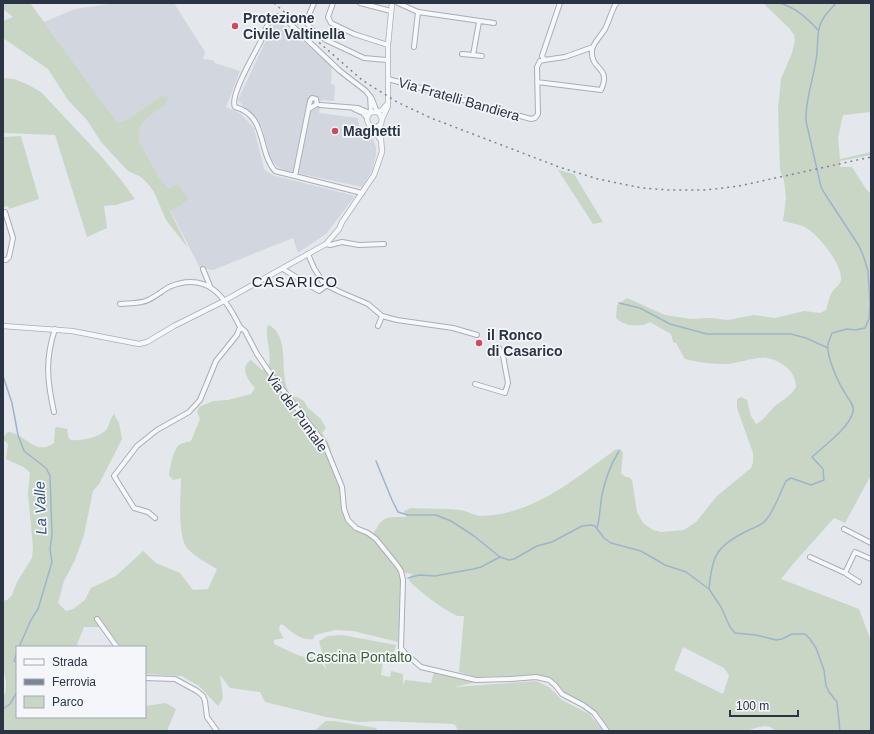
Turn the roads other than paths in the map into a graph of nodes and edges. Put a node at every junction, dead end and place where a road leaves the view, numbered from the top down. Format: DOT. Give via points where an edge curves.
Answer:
graph roads {
  1 [pos="314,3"];
  2 [pos="333,3"];
  3 [pos="360,3"];
  4 [pos="392,3"];
  5 [pos="398,3"];
  6 [pos="560,3"];
  7 [pos="617,3"];
  8 [pos="391,11"];
  9 [pos="418,12"];
  10 [pos="479,22"];
  11 [pos="494,23"];
  12 [pos="388,44"];
  13 [pos="414,47"];
  14 [pos="593,47"];
  15 [pos="462,54"];
  16 [pos="473,55"];
  17 [pos="482,56"];
  18 [pos="543,58"];
  19 [pos="387,60"];
  20 [pos="388,78"];
  21 [pos="537,82"];
  22 [pos="388,103"];
  23 [pos="320,105"];
  24 [pos="352,108"];
  25 [pos="309,109"];
  26 [pos="374,113"];
  27 [pos="367,118"];
  28 [pos="382,119"];
  29 [pos="380,125"];
  30 [pos="370,126"];
  31 [pos="380,141"];
  32 [pos="295,176"];
  33 [pos="362,192"];
  34 [pos="5,212"];
  35 [pos="326,244"];
  36 [pos="384,244"];
  37 [pos="308,254"];
  38 [pos="3,260"];
  39 [pos="203,269"];
  40 [pos="283,269"];
  41 [pos="327,285"];
  42 [pos="210,286"];
  43 [pos="225,300"];
  44 [pos="120,304"];
  45 [pos="382,316"];
  46 [pos="3,326"];
  47 [pos="378,326"];
  48 [pos="240,327"];
  49 [pos="55,329"];
  50 [pos="477,335"];
  51 [pos="499,348"];
  52 [pos="474,384"];
  53 [pos="54,412"];
  54 [pos="155,518"];
  55 [pos="844,529"];
  56 [pos="871,543"];
  57 [pos="810,557"];
  58 [pos="870,557"];
  59 [pos="844,573"];
  60 [pos="859,582"];
  61 [pos="97,619"];
  62 [pos="116,646"];
  63 [pos="146,678"];
  64 [pos="217,731"];
  65 [pos="607,731"];
  1 -- 19 [label="street" via="306,22 314,32 364,58"];
  2 -- 12 [label="street" via="328,17 330,23 354,34"];
  3 -- 8 [label="street"];
  4 -- 8 [label="street"];
  5 -- 9 [label="street"];
  6 -- 18 [label="street"];
  7 -- 14 [label="street"];
  8 -- 12 [label="street"];
  9 -- 10 [label="street"];
  9 -- 13 [label="street"];
  10 -- 11 [label="street"];
  10 -- 16 [label="street"];
  12 -- 19 [label="street"];
  14 -- 18 [label="street" via="565,57"];
  14 -- 21 [label="street" via="594,63 604,75 600,90"];
  15 -- 16 [label="street"];
  16 -- 17 [label="street"];
  18 -- 21 [label="street, Via Fratelli Bandiera" via="538,63"];
  19 -- 20 [label="street"];
  20 -- 21 [label="street, Via Fratelli Bandiera" via="531,119 538,114"];
  20 -- 22 [label="street"];
  22 -- 26 [label="street" via="382,110"];
  22 -- 28 [label="street"];
  23 -- 24 [label="street"];
  24 -- 26 [label="street"];
  24 -- 27 [label="street"];
  25 -- 32 [label="street"];
  26 -- 27 [label="street"];
  26 -- 28 [label="street" via="381,115"];
  26 -- 32 [label="street" via="370,96 363,88 340,71 284,18 273,17 242,78 234,104 250,115 255,122 261,133 266,156 275,171"];
  27 -- 30 [label="street"];
  28 -- 29 [label="street"];
  29 -- 30 [label="street"];
  29 -- 31 [label="street"];
  30 -- 31 [label="street"];
  31 -- 33 [label="street" via="381,157 374,175"];
  32 -- 33 [label="street"];
  33 -- 35 [label="street" via="339,229"];
  34 -- 38 [label="street" via="14,238 9,257"];
  35 -- 36 [label="street"];
  35 -- 37 [label="street"];
  37 -- 40 [label="street"];
  37 -- 41 [label="street" via="314,268"];
  39 -- 42 [label="street"];
  40 -- 41 [label="street" via="319,291"];
  40 -- 43 [label="street"];
  41 -- 45 [label="street" via="368,304"];
  42 -- 43 [label="street, Via del Puntale"];
  42 -- 44 [label="street" via="196,282 182,283 148,300"];
  43 -- 48 [label="street, Via del Puntale"];
  43 -- 49 [label="street" via="140,344"];
  45 -- 47 [label="street"];
  45 -- 50 [label="street" via="453,328"];
  46 -- 49 [label="street"];
  48 -- 54 [label="street" via="237,336 216,362 200,400 189,412 157,430 137,446 114,476 134,508 148,512"];
  48 -- 65 [label="street, Via del Puntale" via="272,376 324,443 342,487 348,520 356,528 376,539 401,570 401,648 404,653 421,667 476,680 536,677 549,680 562,694 594,713"];
  49 -- 53 [label="street" via="50,343 47,368"];
  51 -- 52 [label="street" via="508,383 505,393"];
  55 -- 56 [label="street"];
  57 -- 59 [label="street"];
  58 -- 59 [label="street" via="855,552"];
  59 -- 60 [label="street"];
  61 -- 62 [label="street"];
  63 -- 64 [label="street" via="175,679 197,691 205,701 207,718"];
}
